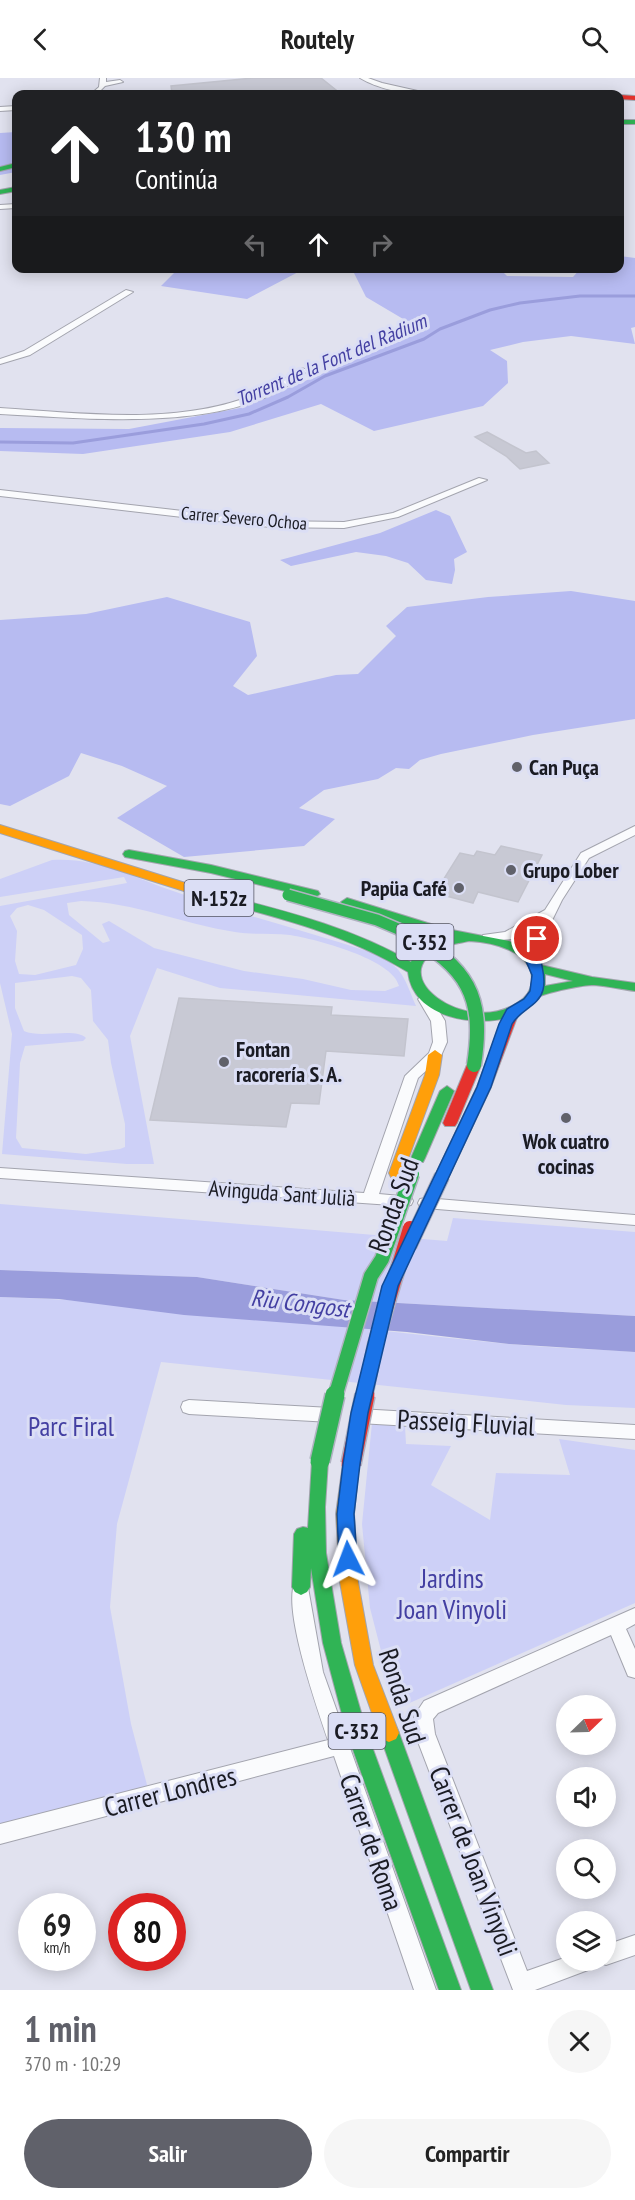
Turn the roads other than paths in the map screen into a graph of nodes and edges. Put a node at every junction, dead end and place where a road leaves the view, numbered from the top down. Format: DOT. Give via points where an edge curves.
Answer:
graph roads {
  1 [pos="363,78"];
  2 [pos="103,81"];
  3 [pos="120,82"];
  4 [pos="407,90"];
  5 [pos="129,292"];
  6 [pos="0,362"];
  7 [pos="304,370"];
  8 [pos="0,411"];
  9 [pos="482,480"];
  10 [pos="0,493"];
  11 [pos="0,818"];
  12 [pos="0,830"];
  13 [pos="635,830"];
  14 [pos="21,836"];
  15 [pos="129,854"];
  16 [pos="282,899"];
  17 [pos="552,911"];
  18 [pos="469,937"];
  19 [pos="488,938"];
  20 [pos="535,964"];
  21 [pos="413,969"];
  22 [pos="592,981"];
  23 [pos="635,987"];
  24 [pos="536,992"];
  25 [pos="424,999"];
  26 [pos="512,1012"];
  27 [pos="435,1055"];
  28 [pos="0,1173"];
  29 [pos="435,1176"];
  30 [pos="369,1198"];
  31 [pos="635,1220"];
  32 [pos="371,1276"];
  33 [pos="189,1407"];
  34 [pos="635,1432"];
  35 [pos="316,1489"];
  36 [pos="301,1587"];
  37 [pos="635,1616"];
  38 [pos="615,1625"];
  39 [pos="635,1670"];
  40 [pos="339,1746"];
  41 [pos="0,1834"];
  42 [pos="635,1945"];
  43 [pos="616,1952"];
  44 [pos="561,1971"];
  45 [pos="523,1986"];
  46 [pos="424,1990"];
  47 [pos="450,1990"];
  48 [pos="482,1990"];
  1 -- 4 [label="street"];
  2 -- 3 [label="street"];
  5 -- 6 [label="street" via="27,353"];
  7 -- 8 [label="street" via="252,399 196,412 138,418"];
  9 -- 10 [label="street, Carrer Severo Ochoa" via="394,515 344,525 270,524"];
  11 -- 15 [label="main road, N-152z"];
  12 -- 14 [label="main road, N-152z"];
  13 -- 17 [label="street" via="585,856"];
  14 -- 16 [label="main road, C-352"];
  14 -- 21 [label="main road, N-152z" via="194,891 348,934 398,957"];
  15 -- 16 [label="main road, C-352"];
  15 -- 18 [label="main road, N-152z" via="211,868"];
  16 -- 29 [label="main road, Ronda Sud / C-352, bridge" via="367,916 398,927 444,955 474,992 480,1011 480,1043 445,1137"];
  16 -- 32 [label="main road, Ronda Sud / C-352, bridge" via="380,931 420,951 451,980 464,1012 465,1042 457,1069 412,1174 382,1259"];
  17 -- 19 [label="street" via="508,936"];
  17 -- 20 [label="street" via="532,949"];
  18 -- 19 [label="main road, N-152z"];
  18 -- 21 [label="main road" via="440,942 428,949"];
  19 -- 20 [label="main road, N-152z" via="519,949"];
  20 -- 22 [label="main road, N-152z"];
  20 -- 24 [label="main road" via="539,984"];
  21 -- 25 [label="main road" via="412,980"];
  22 -- 23 [label="main road, N-152z"];
  22 -- 24 [label="main road, N-152z"];
  24 -- 26 [label="main road, N-152z"];
  25 -- 26 [label="main road, N-152z" via="457,1015 485,1017"];
  25 -- 27 [label="street" via="438,1021 440,1042"];
  26 -- 29 [label="main road" via="484,1087"];
  27 -- 30 [label="street" via="412,1076"];
  27 -- 32 [label="main road" via="432,1075 396,1173 372,1257"];
  28 -- 30 [label="street, Avinguda Sant Julià"];
  29 -- 48 [label="main road, Ronda Sud / C-352, bridge" via="390,1286 359,1413 345,1514 349,1582 364,1665"];
  30 -- 31 [label="street, Avinguda Sant Julià"];
  32 -- 35 [label="main road, Ronda Sud / C-352, bridge" via="329,1416"];
  33 -- 34 [label="street, Passeig Fluvial"];
  35 -- 36 [label="main road" via="303,1528"];
  35 -- 47 [label="main road, Ronda Sud / C-352" via="319,1576 345,1694"];
  36 -- 40 [label="street, Carrer de Roma" via="314,1672"];
  37 -- 38 [label="street, Carrer de Joan Vinyoli"];
  38 -- 39 [label="street"];
  38 -- 45 [label="street, Carrer de Joan Vinyoli" via="431,1707 423,1716 425,1734"];
  40 -- 41 [label="street, Carrer Londres"];
  40 -- 46 [label="street, Carrer de Roma"];
  42 -- 43 [label="street"];
  44 -- 45 [label="street"];
}
